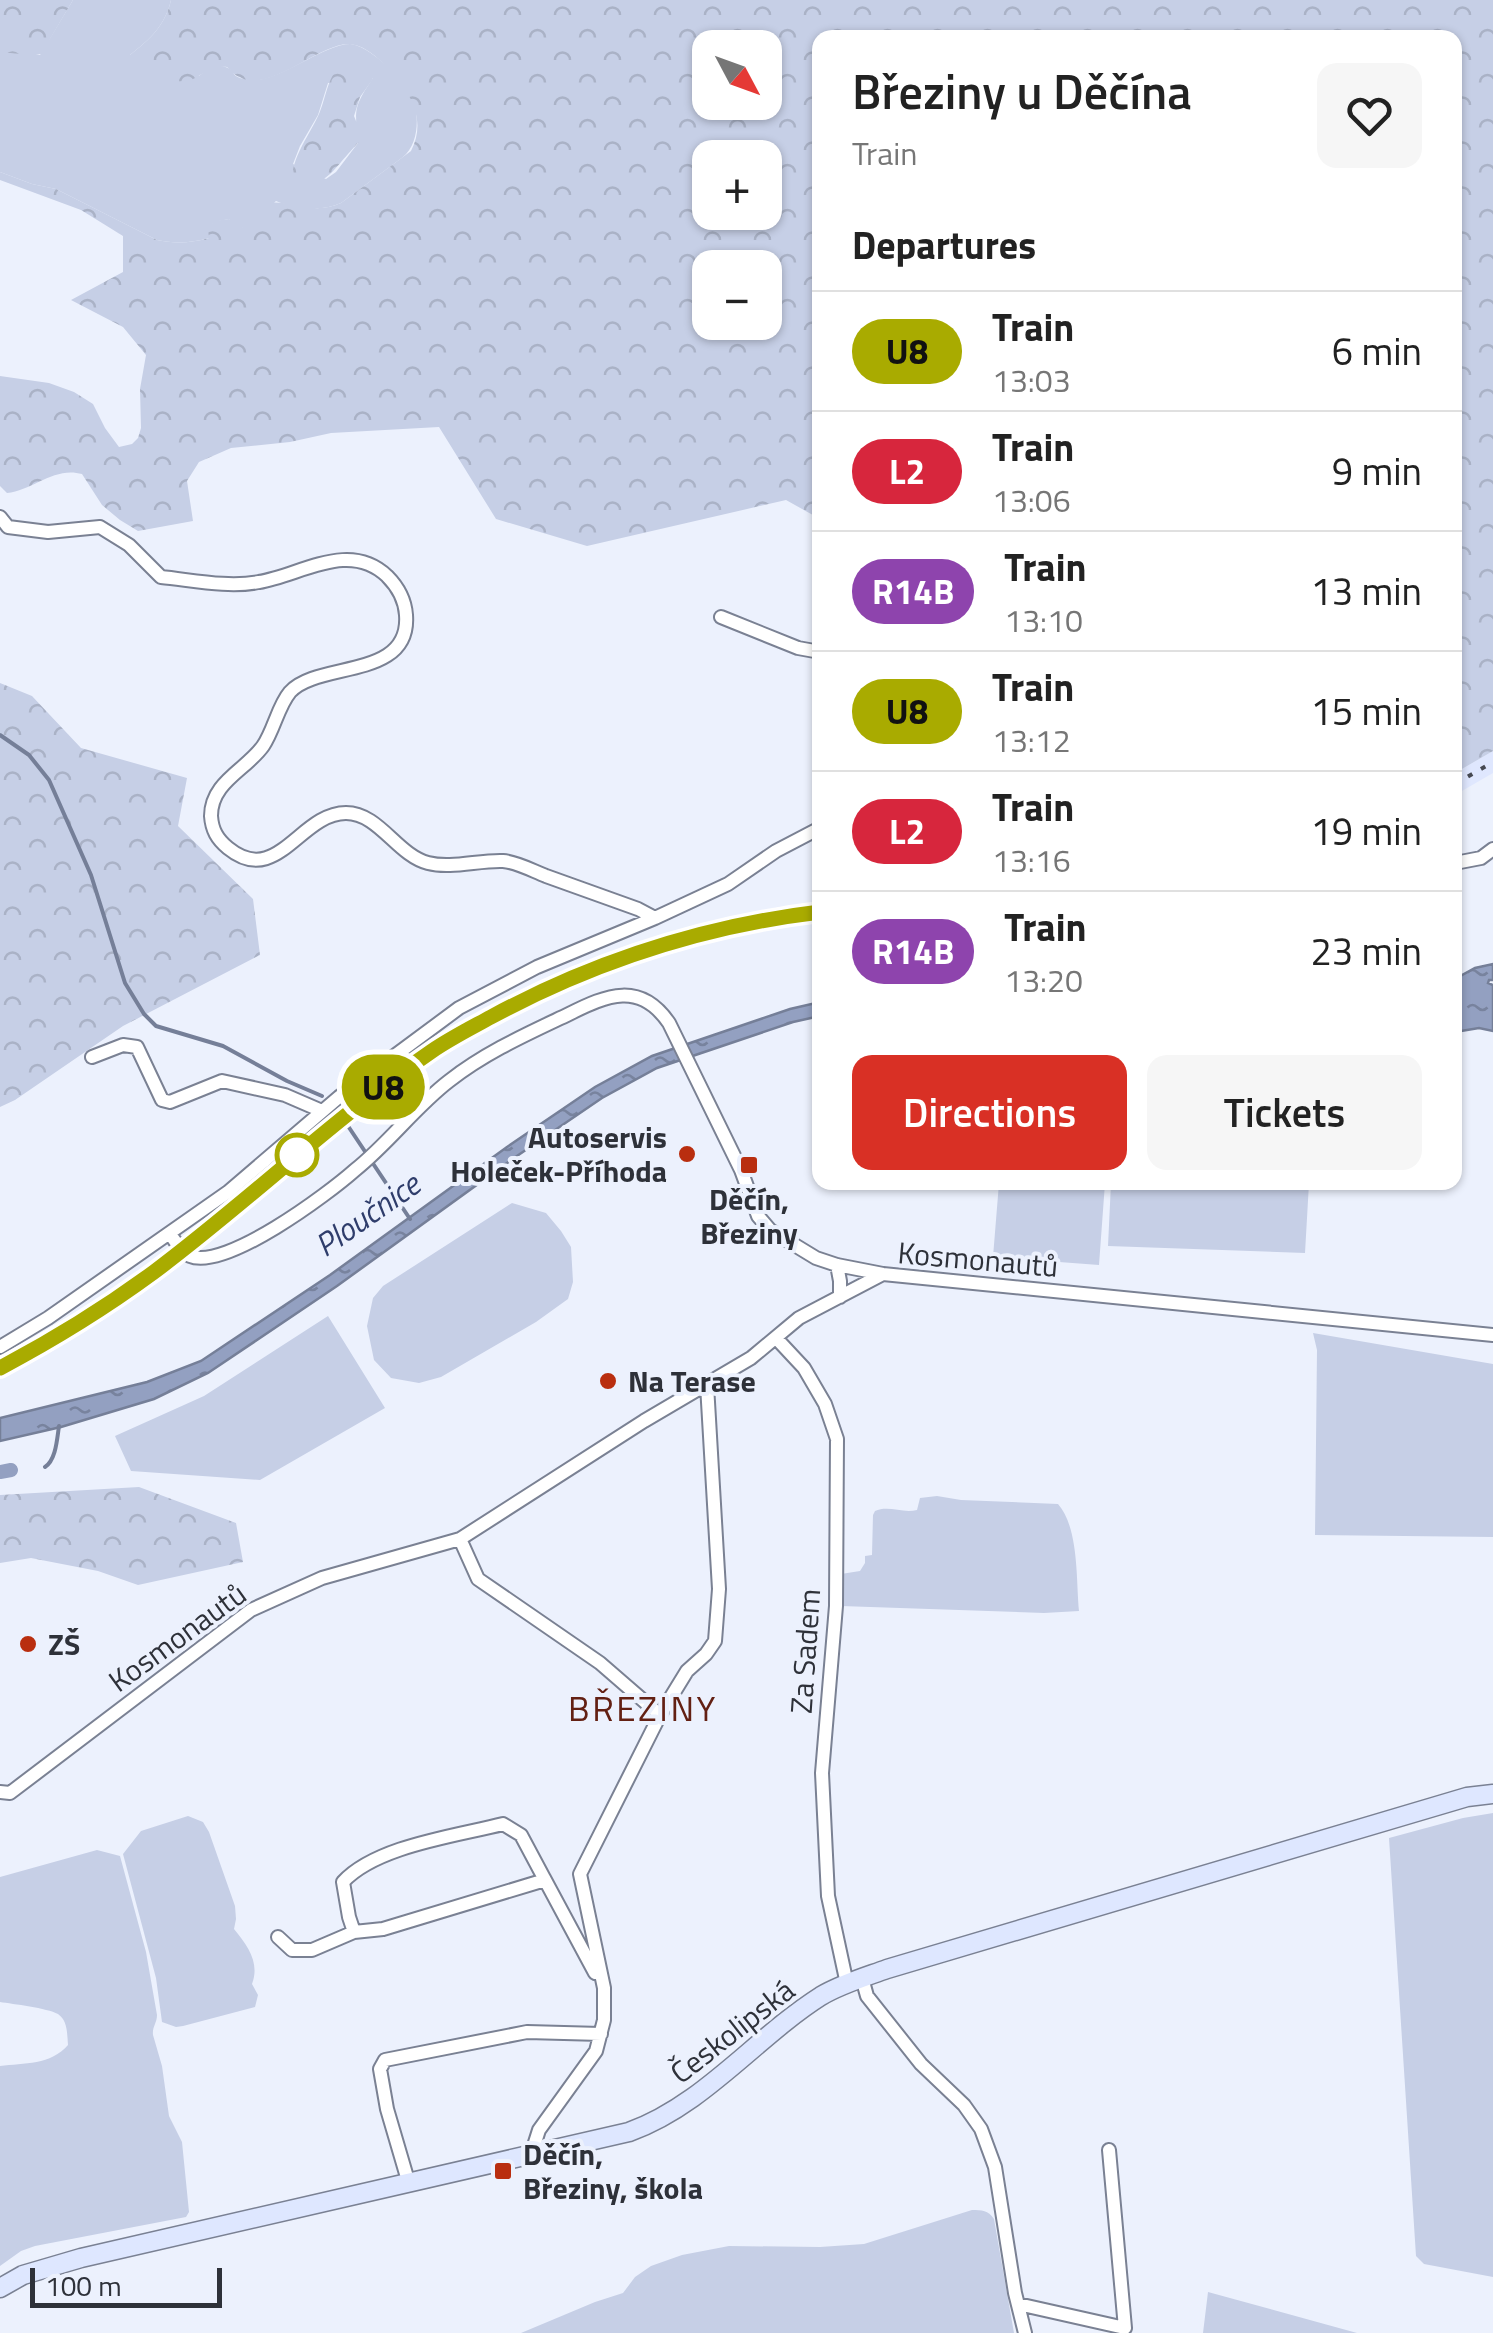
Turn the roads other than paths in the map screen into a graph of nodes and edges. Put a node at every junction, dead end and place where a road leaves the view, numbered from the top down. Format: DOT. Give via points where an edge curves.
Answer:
graph roads {
  1 [pos="0,517"];
  2 [pos="721,617"];
  3 [pos="812,651"];
  4 [pos="812,832"];
  5 [pos="1493,849"];
  6 [pos="1462,862"];
  7 [pos="655,918"];
  8 [pos="92,1056"];
  9 [pos="322,1111"];
  10 [pos="170,1234"];
  11 [pos="837,1266"];
  12 [pos="882,1274"];
  13 [pos="840,1297"];
  14 [pos="1493,1335"];
  15 [pos="776,1338"];
  16 [pos="0,1347"];
  17 [pos="707,1384"];
  18 [pos="460,1540"];
  19 [pos="660,1715"];
  20 [pos="0,1792"];
  21 [pos="1493,1794"];
  22 [pos="544,1878"];
  23 [pos="354,1932"];
  24 [pos="278,1937"];
  25 [pos="854,1981"];
  26 [pos="604,1988"];
  27 [pos="601,2034"];
  28 [pos="1109,2150"];
  29 [pos="531,2154"];
  30 [pos="409,2184"];
  31 [pos="0,2288"];
  32 [pos="1018,2304"];
  33 [pos="1025,2333"];
  1 -- 7 [label="street" via="8,526 48,532 100,527 161,577 257,583 344,558 364,560 395,584 407,625 398,643 381,661 291,691 262,747 213,798 214,833 242,859 276,854 317,823 353,813 410,857 432,864 506,861"];
  2 -- 3 [label="street"];
  4 -- 7 [label="street" via="728,884"];
  5 -- 6 [label="street"];
  7 -- 9 [label="street" via="458,1008"];
  8 -- 9 [label="street" via="137,1047 162,1100 170,1102 222,1082 285,1094"];
  9 -- 10 [label="street"];
  10 -- 11 [label="street" via="182,1251 203,1259 277,1226 364,1162 472,1064 614,995 642,998 669,1023 758,1216 777,1236"];
  10 -- 16 [label="street"];
  11 -- 12 [label="street"];
  11 -- 13 [label="street"];
  12 -- 13 [label="street, Kosmonautů"];
  12 -- 14 [label="street, Kosmonautů"];
  13 -- 15 [label="street, Kosmonautů"];
  15 -- 17 [label="street, Kosmonautů"];
  15 -- 25 [label="street, Za Sadem" via="804,1368 837,1439 836,1606 822,1773 828,1896"];
  17 -- 18 [label="street, Kosmonautů"];
  17 -- 19 [label="street" via="719,1590 715,1642 686,1672"];
  18 -- 19 [label="street" via="478,1580 600,1663"];
  18 -- 20 [label="street, Kosmonautů" via="322,1578 251,1610 10,1793"];
  19 -- 26 [label="street" via="580,1874"];
  21 -- 25 [label="main road, Českolipská"];
  22 -- 23 [label="street" via="383,1929"];
  22 -- 23 [label="street" via="521,1835 503,1824 394,1851 356,1868 343,1882"];
  22 -- 26 [label="street"];
  23 -- 24 [label="street" via="312,1950 292,1950"];
  25 -- 29 [label="main road, Českolipská" via="810,2004 657,2122"];
  25 -- 32 [label="street, Za Sadem" via="981,2129 996,2167"];
  26 -- 27 [label="street"];
  27 -- 29 [label="street" via="596,2051 539,2130"];
  27 -- 30 [label="street" via="527,2032 386,2060 380,2069 384,2096"];
  28 -- 32 [label="street" via="1125,2328"];
  29 -- 30 [label="main road, Českolipská"];
  30 -- 31 [label="main road, Českolipská" via="81,2258"];
  32 -- 33 [label="street, Za Sadem"];
}
